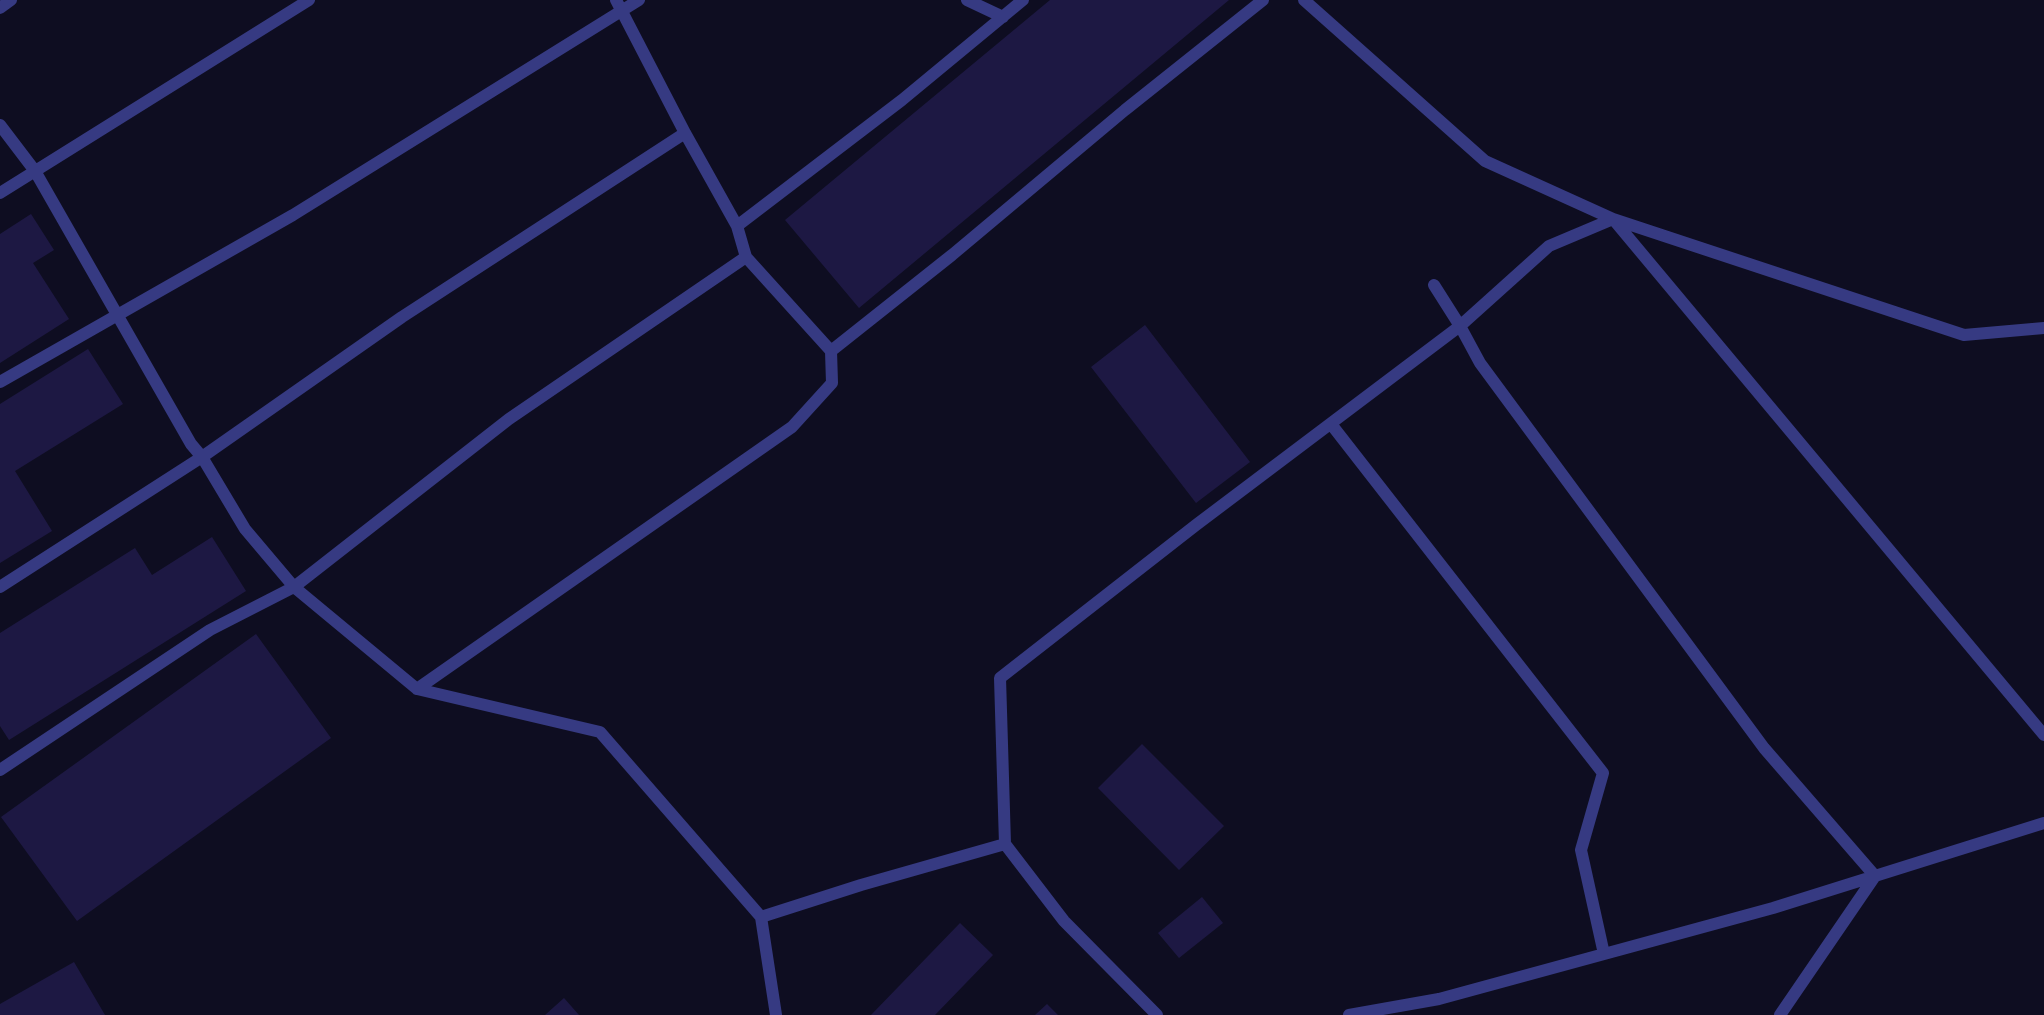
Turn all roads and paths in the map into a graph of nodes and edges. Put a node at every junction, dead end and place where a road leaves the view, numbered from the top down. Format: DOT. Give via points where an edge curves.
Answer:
graph roads {
  1 [pos="11,0"];
  2 [pos="309,0"];
  3 [pos="639,0"];
  4 [pos="967,0"];
  5 [pos="1023,0"];
  6 [pos="1263,0"];
  7 [pos="1304,0"];
  8 [pos="619,5"];
  9 [pos="0,8"];
  10 [pos="1003,17"];
  11 [pos="0,125"];
  12 [pos="685,132"];
  13 [pos="35,170"];
  14 [pos="0,193"];
  15 [pos="1613,219"];
  16 [pos="737,226"];
  17 [pos="746,257"];
  18 [pos="1434,285"];
  19 [pos="118,314"];
  20 [pos="1460,326"];
  21 [pos="2044,328"];
  22 [pos="832,351"];
  23 [pos="0,382"];
  24 [pos="1331,424"];
  25 [pos="202,457"];
  26 [pos="0,587"];
  27 [pos="294,587"];
  28 [pos="417,689"];
  29 [pos="2044,735"];
  30 [pos="0,770"];
  31 [pos="2044,823"];
  32 [pos="1005,844"];
  33 [pos="1875,876"];
  34 [pos="761,917"];
  35 [pos="1604,954"];
  36 [pos="776,1015"];
  37 [pos="1157,1015"];
  38 [pos="1349,1015"];
  39 [pos="1780,1015"];
  1 -- 9 [label="street"];
  2 -- 13 [label="street"];
  3 -- 8 [label="street"];
  4 -- 10 [label="street"];
  5 -- 10 [label="street"];
  6 -- 22 [label="street"];
  7 -- 15 [label="street" via="1486,161"];
  8 -- 12 [label="street"];
  8 -- 19 [label="street" via="293,215"];
  10 -- 16 [label="street" via="902,100"];
  11 -- 13 [label="street"];
  12 -- 16 [label="street"];
  12 -- 25 [label="street" via="402,317"];
  13 -- 14 [label="street"];
  13 -- 19 [label="street"];
  15 -- 20 [label="street" via="1549,246"];
  15 -- 21 [label="street" via="1964,335"];
  15 -- 29 [label="street"];
  16 -- 17 [label="street"];
  17 -- 22 [label="street"];
  17 -- 27 [label="street" via="509,419"];
  18 -- 20 [label="street"];
  19 -- 23 [label="street"];
  19 -- 25 [label="street" via="191,444"];
  20 -- 24 [label="street"];
  20 -- 33 [label="street" via="1480,363 1764,748"];
  22 -- 28 [label="street" via="832,383 792,427"];
  24 -- 32 [label="street" via="1000,678"];
  24 -- 35 [label="street" via="1603,773 1581,850"];
  25 -- 26 [label="street"];
  25 -- 27 [label="street" via="245,529"];
  27 -- 28 [label="street"];
  27 -- 30 [label="street" via="210,630"];
  28 -- 34 [label="street" via="600,732"];
  31 -- 33 [label="street"];
  32 -- 34 [label="street"];
  32 -- 37 [label="street" via="1064,921"];
  33 -- 35 [label="street" via="1774,908"];
  33 -- 39 [label="street"];
  34 -- 36 [label="street"];
  35 -- 38 [label="street" via="1439,999"];
}
